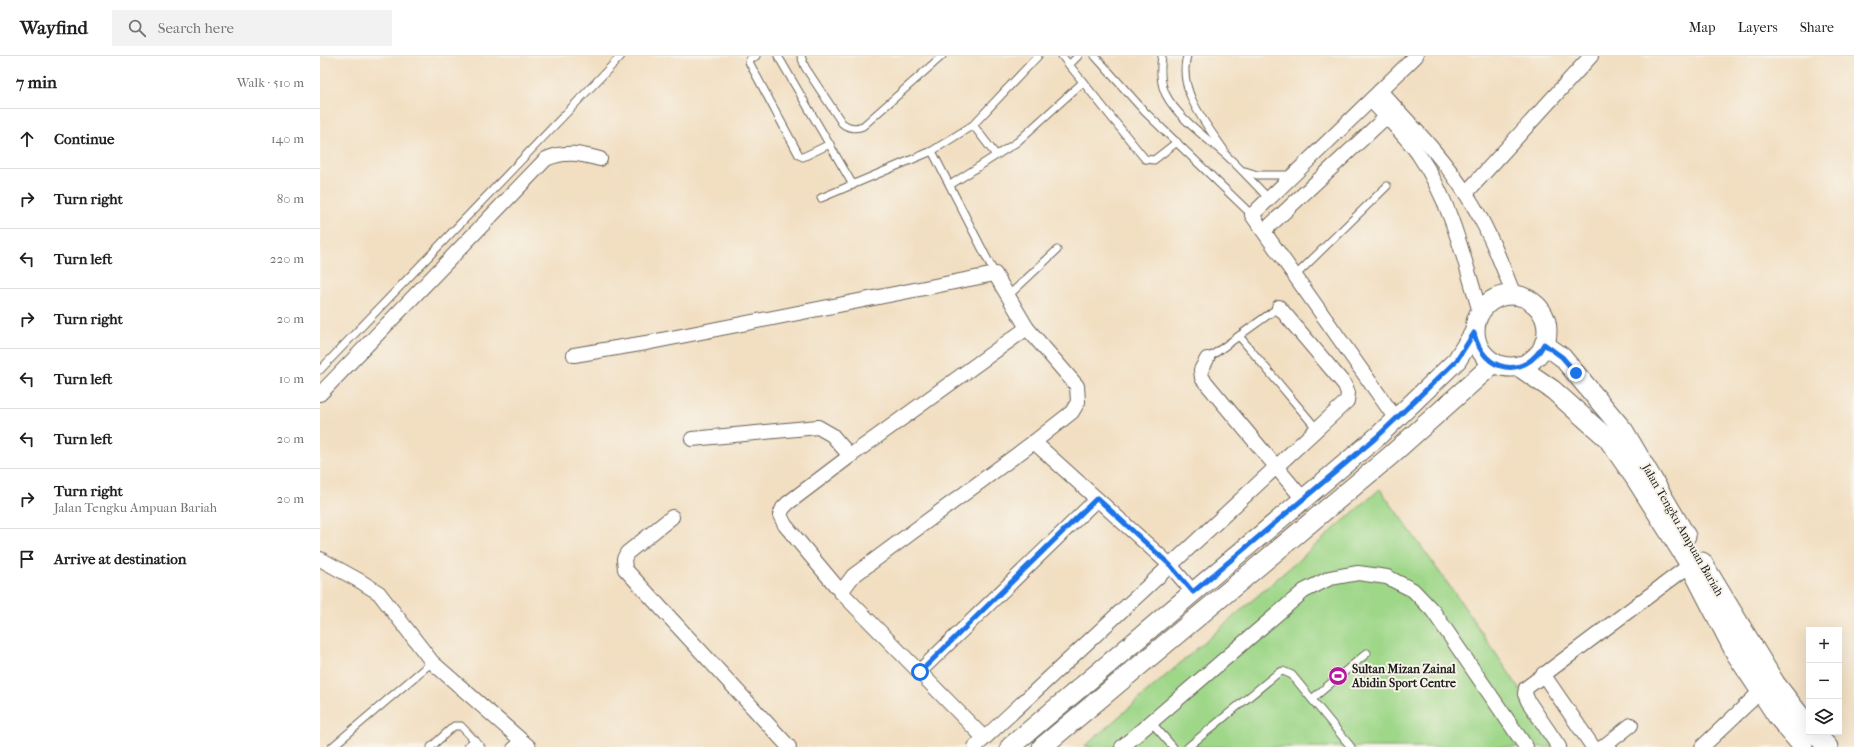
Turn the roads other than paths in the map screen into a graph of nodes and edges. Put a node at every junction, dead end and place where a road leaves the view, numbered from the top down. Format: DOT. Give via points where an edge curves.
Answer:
graph roads {
  1 [pos="621,56"];
  2 [pos="756,56"];
  3 [pos="778,56"];
  4 [pos="800,56"];
  5 [pos="942,56"];
  6 [pos="1038,56"];
  7 [pos="1062,56"];
  8 [pos="1078,56"];
  9 [pos="1094,56"];
  10 [pos="1162,56"];
  11 [pos="1187,56"];
  12 [pos="1416,56"];
  13 [pos="1591,56"];
  14 [pos="1069,65"];
  15 [pos="1083,82"];
  16 [pos="1376,95"];
  17 [pos="1386,117"];
  18 [pos="973,125"];
  19 [pos="1177,142"];
  20 [pos="830,144"];
  21 [pos="932,150"];
  22 [pos="996,155"];
  23 [pos="600,159"];
  24 [pos="1231,160"];
  25 [pos="1243,170"];
  26 [pos="1293,175"];
  27 [pos="853,185"];
  28 [pos="950,185"];
  29 [pos="1387,186"];
  30 [pos="1466,193"];
  31 [pos="821,198"];
  32 [pos="1269,199"];
  33 [pos="1252,215"];
  34 [pos="1264,231"];
  35 [pos="1057,250"];
  36 [pos="995,274"];
  37 [pos="1295,276"];
  38 [pos="1514,295"];
  39 [pos="1008,296"];
  40 [pos="1279,307"];
  41 [pos="1480,312"];
  42 [pos="1027,328"];
  43 [pos="1474,333"];
  44 [pos="1239,336"];
  45 [pos="1544,344"];
  46 [pos="574,355"];
  47 [pos="1207,359"];
  48 [pos="1494,363"];
  49 [pos="1518,366"];
  50 [pos="320,370"];
  51 [pos="1361,370"];
  52 [pos="1345,385"];
  53 [pos="320,394"];
  54 [pos="1396,419"];
  55 [pos="1317,429"];
  56 [pos="692,439"];
  57 [pos="1034,442"];
  58 [pos="850,456"];
  59 [pos="1276,468"];
  60 [pos="1097,498"];
  61 [pos="1303,500"];
  62 [pos="672,517"];
  63 [pos="320,559"];
  64 [pos="1170,565"];
  65 [pos="1690,565"];
  66 [pos="841,592"];
  67 [pos="1193,592"];
  68 [pos="1367,652"];
  69 [pos="432,662"];
  70 [pos="920,672"];
  71 [pos="1543,674"];
  72 [pos="1761,691"];
  73 [pos="1312,699"];
  74 [pos="1151,722"];
  75 [pos="1806,723"];
  76 [pos="1631,724"];
  77 [pos="1816,735"];
  78 [pos="475,740"];
  79 [pos="980,742"];
  80 [pos="520,744"];
  81 [pos="1130,745"];
  82 [pos="1350,746"];
  83 [pos="332,747"];
  84 [pos="431,747"];
  85 [pos="467,747"];
  86 [pos="481,747"];
  87 [pos="789,747"];
  88 [pos="1010,747"];
  89 [pos="1042,747"];
  90 [pos="1173,747"];
  91 [pos="1188,747"];
  92 [pos="1526,747"];
  93 [pos="1559,747"];
  94 [pos="1593,747"];
  95 [pos="1603,747"];
  96 [pos="1702,747"];
  97 [pos="1803,747"];
  98 [pos="1828,747"];
  1 -- 50 [label="lane"];
  2 -- 20 [label="lane" via="749,62 799,155 803,157"];
  3 -- 20 [label="lane"];
  4 -- 5 [label="lane" via="842,123 858,128"];
  6 -- 18 [label="lane"];
  7 -- 14 [label="lane"];
  8 -- 14 [label="lane"];
  9 -- 19 [label="lane"];
  10 -- 24 [label="lane" via="1162,84 1170,102"];
  11 -- 24 [label="lane" via="1184,67 1188,88 1200,114"];
  12 -- 16 [label="street"];
  13 -- 30 [label="street"];
  14 -- 15 [label="lane"];
  15 -- 19 [label="lane" via="1145,159 1154,160"];
  15 -- 22 [label="lane" via="1017,142"];
  16 -- 17 [label="street"];
  16 -- 26 [label="street"];
  16 -- 30 [label="street" via="1428,144"];
  17 -- 34 [label="street"];
  17 -- 41 [label="street" via="1419,155 1440,192 1456,232"];
  18 -- 21 [label="lane"];
  18 -- 22 [label="lane"];
  19 -- 33 [label="lane"];
  20 -- 27 [label="lane"];
  21 -- 27 [label="lane"];
  21 -- 28 [label="lane"];
  22 -- 28 [label="lane"];
  23 -- 53 [label="street" via="577,152 553,155 546,159"];
  24 -- 25 [label="lane"];
  25 -- 26 [label="lane" via="1257,175"];
  25 -- 32 [label="lane"];
  26 -- 32 [label="street"];
  27 -- 31 [label="lane"];
  28 -- 36 [label="lane"];
  29 -- 37 [label="lane"];
  30 -- 38 [label="street" via="1490,236"];
  32 -- 33 [label="street"];
  33 -- 34 [label="street"];
  34 -- 37 [label="street"];
  35 -- 39 [label="lane"];
  36 -- 39 [label="street"];
  36 -- 46 [label="street"];
  37 -- 51 [label="street"];
  38 -- 41 [label="main road" via="1490,301"];
  38 -- 45 [label="main road" via="1525,298 1541,312 1546,322"];
  39 -- 42 [label="street"];
  40 -- 44 [label="lane"];
  40 -- 52 [label="street"];
  41 -- 43 [label="main road"];
  42 -- 57 [label="street" via="1077,386 1079,393 1078,402 1072,412"];
  42 -- 58 [label="street"];
  43 -- 48 [label="main road" via="1477,345"];
  43 -- 54 [label="main road" via="1457,360"];
  44 -- 47 [label="lane"];
  44 -- 55 [label="lane"];
  45 -- 49 [label="main road" via="1530,362"];
  45 -- 75 [label="main road, Jalan Tengku Ampuan Bariah" via="1562,357 1624,431 1751,646"];
  47 -- 59 [label="street" via="1201,370 1202,378"];
  48 -- 49 [label="main road" via="1506,367"];
  48 -- 89 [label="main road" via="1390,456"];
  49 -- 65 [label="main road, Jalan Tengku Ampuan Bariah" via="1553,390 1608,439"];
  51 -- 52 [label="street"];
  51 -- 54 [label="street"];
  52 -- 55 [label="street" via="1347,401"];
  54 -- 61 [label="main road"];
  55 -- 59 [label="street"];
  56 -- 58 [label="street" via="818,427 832,435"];
  57 -- 60 [label="street"];
  57 -- 66 [label="street" via="853,576"];
  58 -- 66 [label="street" via="788,503 780,515 784,525"];
  59 -- 61 [label="street"];
  59 -- 64 [label="street"];
  60 -- 64 [label="street"];
  60 -- 70 [label="street"];
  61 -- 67 [label="main road"];
  62 -- 87 [label="street" via="627,553 624,559 625,569"];
  63 -- 69 [label="street" via="379,593"];
  64 -- 67 [label="street"];
  64 -- 79 [label="street"];
  65 -- 71 [label="street"];
  65 -- 72 [label="main road, Jalan Tengku Ampuan Bariah" via="1736,654"];
  66 -- 70 [label="street"];
  67 -- 88 [label="main road"];
  68 -- 73 [label="lane"];
  69 -- 80 [label="street"];
  69 -- 83 [label="lane"];
  70 -- 79 [label="street"];
  71 -- 93 [label="street" via="1526,688 1525,694"];
  71 -- 94 [label="street"];
  72 -- 96 [label="street"];
  72 -- 97 [label="main road, Jalan Tengku Ampuan Bariah" via="1777,716"];
  73 -- 82 [label="lane"];
  73 -- 91 [label="lane" via="1292,675 1283,671"];
  74 -- 81 [label="street"];
  74 -- 90 [label="lane"];
  74 -- 92 [label="street" via="1304,591 1330,578 1358,573 1387,577 1413,590 1433,611"];
  76 -- 95 [label="street"];
  77 -- 98 [label="main road"];
  78 -- 84 [label="lane" via="458,725"];
  78 -- 85 [label="lane"];
  78 -- 86 [label="lane"];
}
